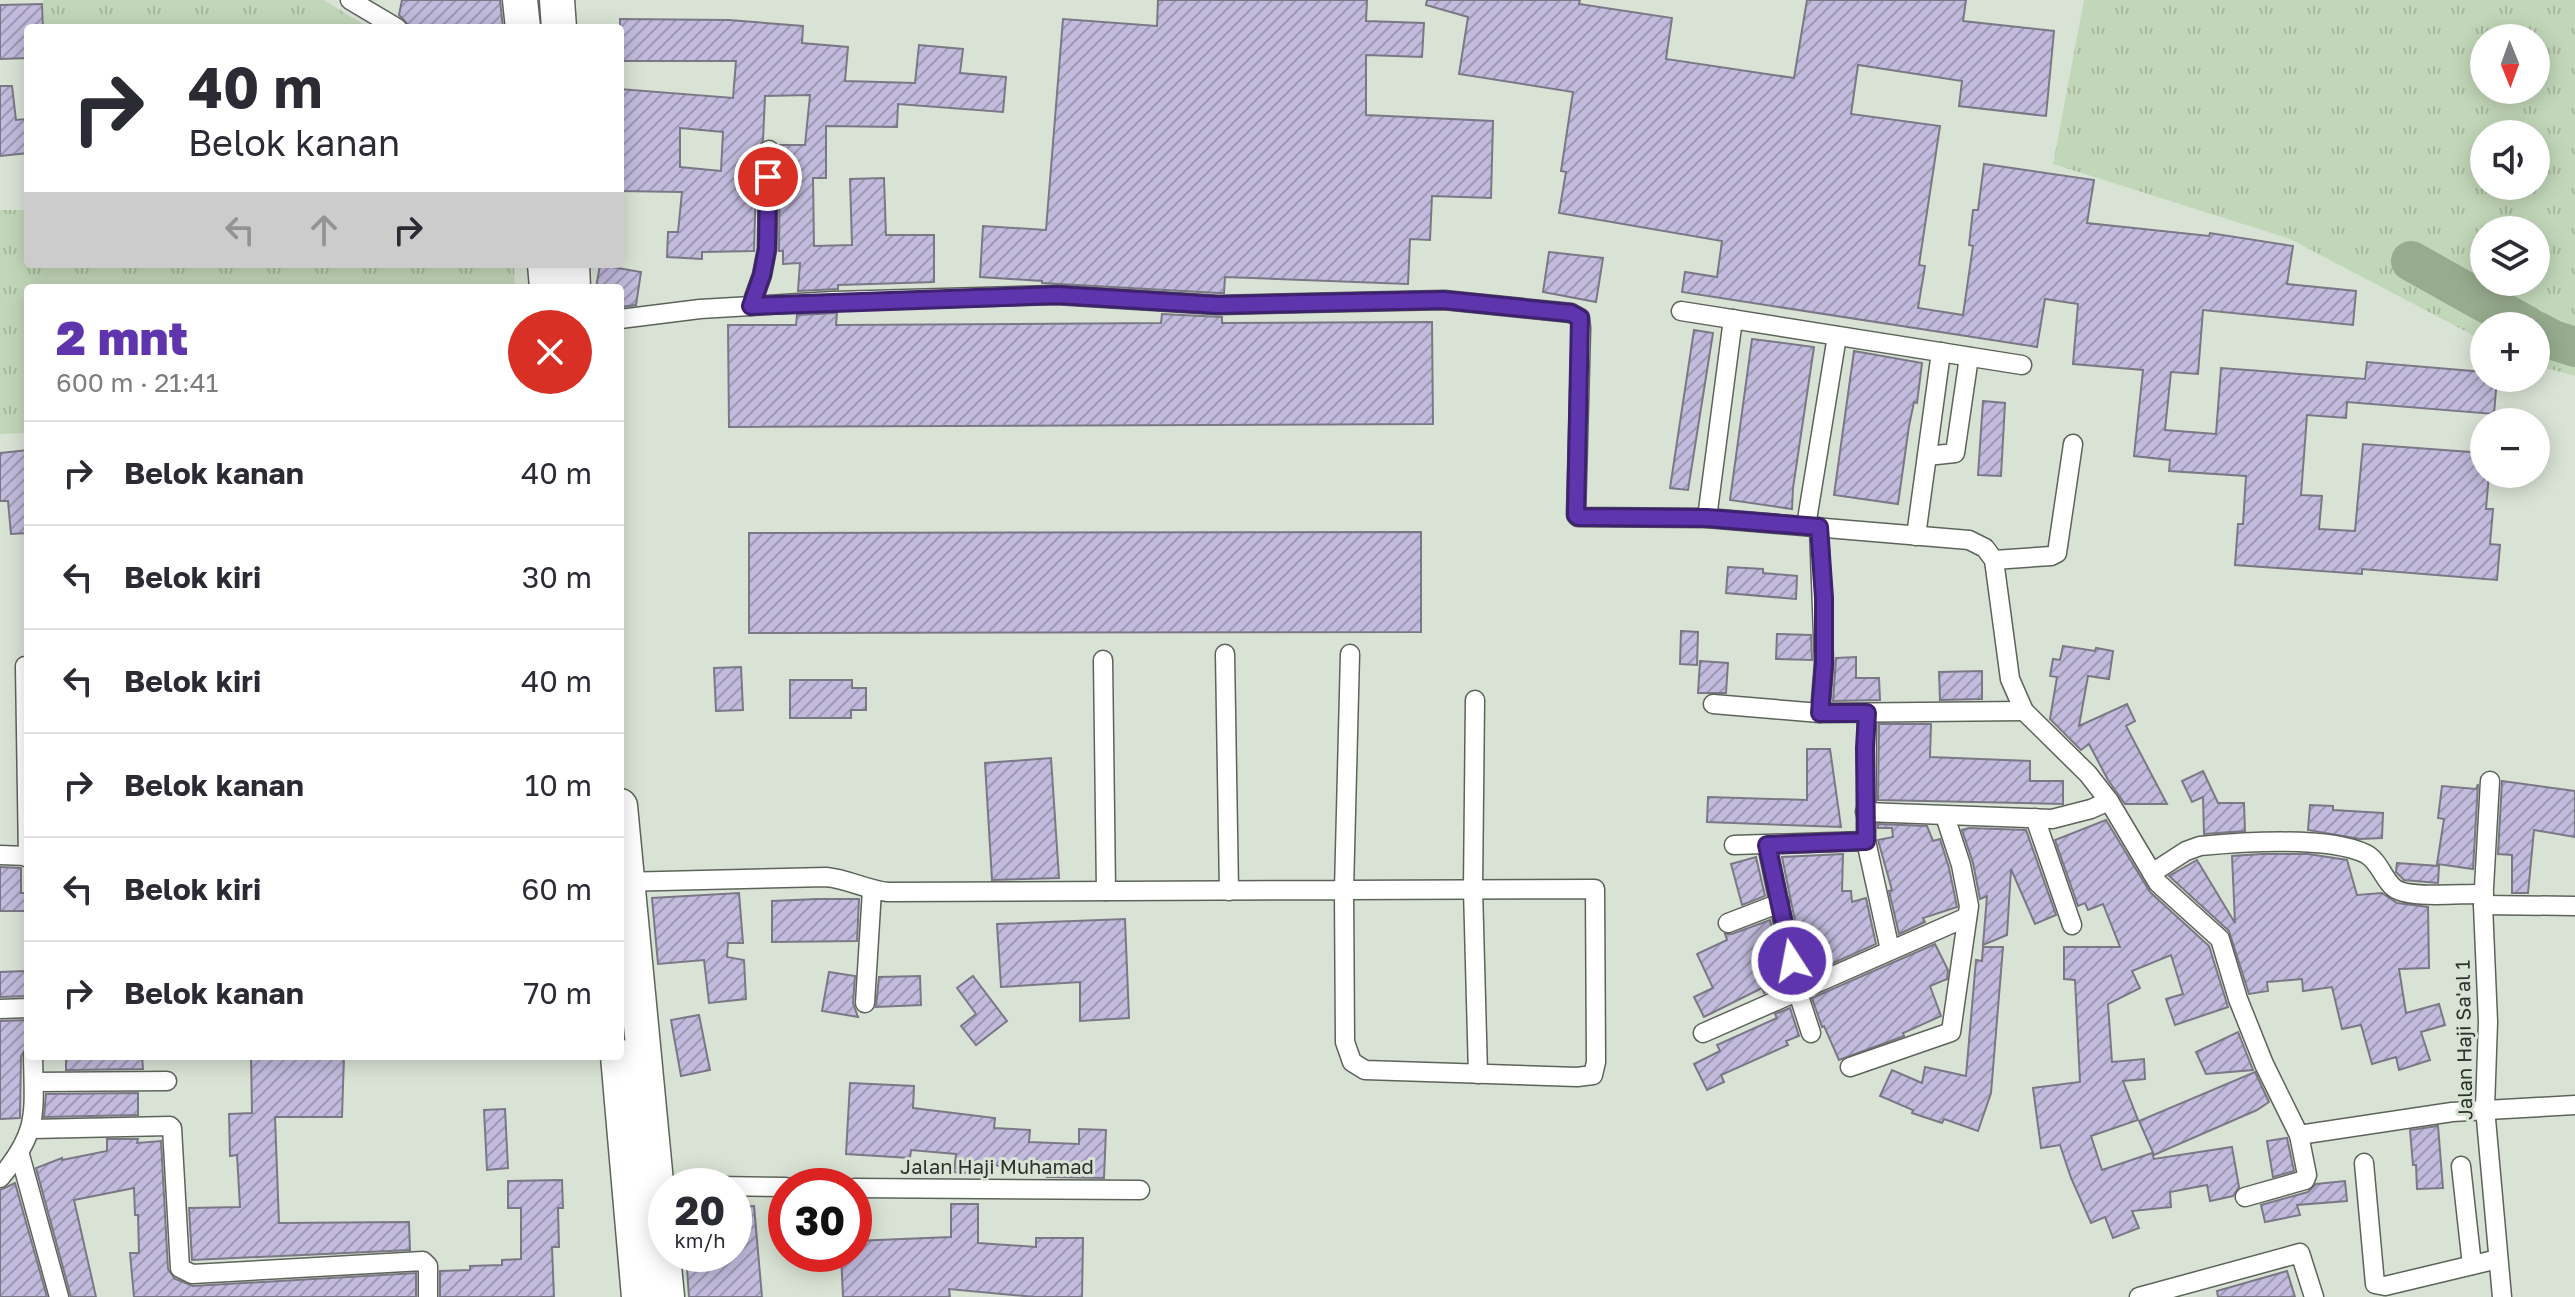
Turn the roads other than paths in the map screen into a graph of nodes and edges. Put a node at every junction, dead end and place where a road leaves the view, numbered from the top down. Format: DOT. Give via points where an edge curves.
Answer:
graph roads {
  1 [pos="350,0"];
  2 [pos="520,0"];
  3 [pos="557,0"];
  4 [pos="390,24"];
  5 [pos="523,24"];
  6 [pos="559,24"];
  7 [pos="769,150"];
  8 [pos="751,306"];
  9 [pos="1681,311"];
  10 [pos="624,318"];
  11 [pos="1733,319"];
  12 [pos="1837,336"];
  13 [pos="1941,352"];
  14 [pos="1969,357"];
  15 [pos="2022,365"];
  16 [pos="2073,444"];
  17 [pos="1927,456"];
  18 [pos="1707,518"];
  19 [pos="1813,527"];
  20 [pos="1916,536"];
  21 [pos="1994,560"];
  22 [pos="1225,654"];
  23 [pos="1350,654"];
  24 [pos="1103,660"];
  25 [pos="1475,700"];
  26 [pos="1713,704"];
  27 [pos="2024,711"];
  28 [pos="1820,713"];
  29 [pos="1867,713"];
  30 [pos="2490,781"];
  31 [pos="2109,801"];
  32 [pos="1865,812"];
  33 [pos="1945,816"];
  34 [pos="2035,818"];
  35 [pos="1866,841"];
  36 [pos="1734,845"];
  37 [pos="1767,845"];
  38 [pos="0,855"];
  39 [pos="24,857"];
  40 [pos="624,872"];
  41 [pos="2152,873"];
  42 [pos="624,881"];
  43 [pos="1473,889"];
  44 [pos="872,890"];
  45 [pos="1344,890"];
  46 [pos="1106,891"];
  47 [pos="1229,891"];
  48 [pos="2484,900"];
  49 [pos="1780,903"];
  50 [pos="2575,906"];
  51 [pos="1967,917"];
  52 [pos="1728,923"];
  53 [pos="2072,925"];
  54 [pos="1890,950"];
  55 [pos="1797,990"];
  56 [pos="865,1003"];
  57 [pos="24,1008"];
  58 [pos="0,1009"];
  59 [pos="1703,1033"];
  60 [pos="1811,1033"];
  61 [pos="33,1060"];
  62 [pos="618,1060"];
  63 [pos="1850,1067"];
  64 [pos="1478,1074"];
  65 [pos="167,1081"];
  66 [pos="34,1082"];
  67 [pos="2575,1105"];
  68 [pos="2485,1108"];
  69 [pos="32,1129"];
  70 [pos="2299,1135"];
  71 [pos="20,1155"];
  72 [pos="2364,1163"];
  73 [pos="2461,1166"];
  74 [pos="654,1168"];
  75 [pos="0,1178"];
  76 [pos="872,1188"];
  77 [pos="1140,1190"];
  78 [pos="2245,1197"];
  79 [pos="2498,1259"];
  80 [pos="2472,1265"];
  81 [pos="665,1272"];
  82 [pos="2202,1289"];
  83 [pos="59,1297"];
  84 [pos="428,1297"];
  85 [pos="639,1297"];
  86 [pos="667,1297"];
  87 [pos="2139,1297"];
  88 [pos="2314,1297"];
  89 [pos="2502,1297"];
  1 -- 4 [label="street"];
  2 -- 5 [label="highway"];
  3 -- 6 [label="highway"];
  7 -- 8 [label="street" via="767,249"];
  8 -- 10 [label="street"];
  8 -- 18 [label="street" via="1057,295 1218,305 1444,300 1571,313 1580,318 1581,328 1576,515"];
  9 -- 11 [label="street"];
  11 -- 12 [label="street"];
  11 -- 18 [label="street"];
  12 -- 13 [label="street"];
  12 -- 19 [label="street"];
  13 -- 14 [label="street"];
  13 -- 17 [label="street"];
  14 -- 15 [label="street"];
  14 -- 17 [label="street" via="1955,453"];
  16 -- 21 [label="street" via="2057,553"];
  17 -- 20 [label="street"];
  18 -- 19 [label="street"];
  19 -- 20 [label="street"];
  19 -- 28 [label="street" via="1824,598"];
  20 -- 21 [label="street" via="1969,540"];
  21 -- 27 [label="street" via="2010,679"];
  22 -- 47 [label="street"];
  23 -- 45 [label="street"];
  24 -- 46 [label="street"];
  25 -- 43 [label="street"];
  26 -- 28 [label="street"];
  27 -- 29 [label="street"];
  27 -- 31 [label="street"];
  28 -- 29 [label="street"];
  29 -- 32 [label="street"];
  30 -- 48 [label="street, Jalan Haji Sa'al 1"];
  31 -- 34 [label="street" via="2069,816"];
  31 -- 41 [label="street"];
  32 -- 33 [label="street"];
  32 -- 35 [label="street"];
  33 -- 34 [label="street"];
  33 -- 51 [label="street" via="1969,894"];
  34 -- 53 [label="street"];
  35 -- 37 [label="street"];
  35 -- 54 [label="street"];
  36 -- 37 [label="street"];
  37 -- 49 [label="street"];
  38 -- 39 [label="street"];
  40 -- 44 [label="street" via="826,877"];
  41 -- 48 [label="street" via="2200,846 2296,842 2367,855 2392,887 2406,894"];
  41 -- 70 [label="street" via="2220,939 2264,1064"];
  42 -- 74 [label="highway"];
  43 -- 45 [label="street"];
  43 -- 64 [label="street"];
  43 -- 64 [label="street" via="1595,889 1593,1075"];
  44 -- 46 [label="street"];
  44 -- 56 [label="street"];
  45 -- 47 [label="street"];
  45 -- 64 [label="street" via="1345,1042 1352,1062 1365,1070"];
  46 -- 47 [label="street"];
  48 -- 50 [label="street"];
  48 -- 68 [label="street, Jalan Haji Sa'al 1"];
  49 -- 52 [label="street"];
  49 -- 55 [label="street"];
  51 -- 54 [label="street"];
  51 -- 63 [label="street" via="1951,1032"];
  54 -- 55 [label="street"];
  55 -- 59 [label="street"];
  55 -- 60 [label="street"];
  57 -- 58 [label="street"];
  61 -- 66 [label="street"];
  62 -- 85 [label="highway"];
  65 -- 66 [label="street"];
  66 -- 69 [label="street"];
  67 -- 68 [label="street"];
  68 -- 70 [label="street"];
  68 -- 79 [label="street, Jalan Haji Sa'al 1"];
  69 -- 71 [label="street"];
  69 -- 84 [label="street" via="170,1126 182,1271 423,1261 428,1266"];
  70 -- 78 [label="street" via="2305,1180"];
  71 -- 75 [label="street"];
  71 -- 83 [label="street"];
  72 -- 80 [label="street" via="2375,1284"];
  73 -- 80 [label="street"];
  76 -- 77 [label="street, Jalan Haji Muhamad"];
  79 -- 80 [label="street"];
  79 -- 89 [label="street, Jalan Haji Sa'al 1"];
  81 -- 86 [label="highway"];
  82 -- 87 [label="street"];
  82 -- 88 [label="street" via="2300,1253"];
}
